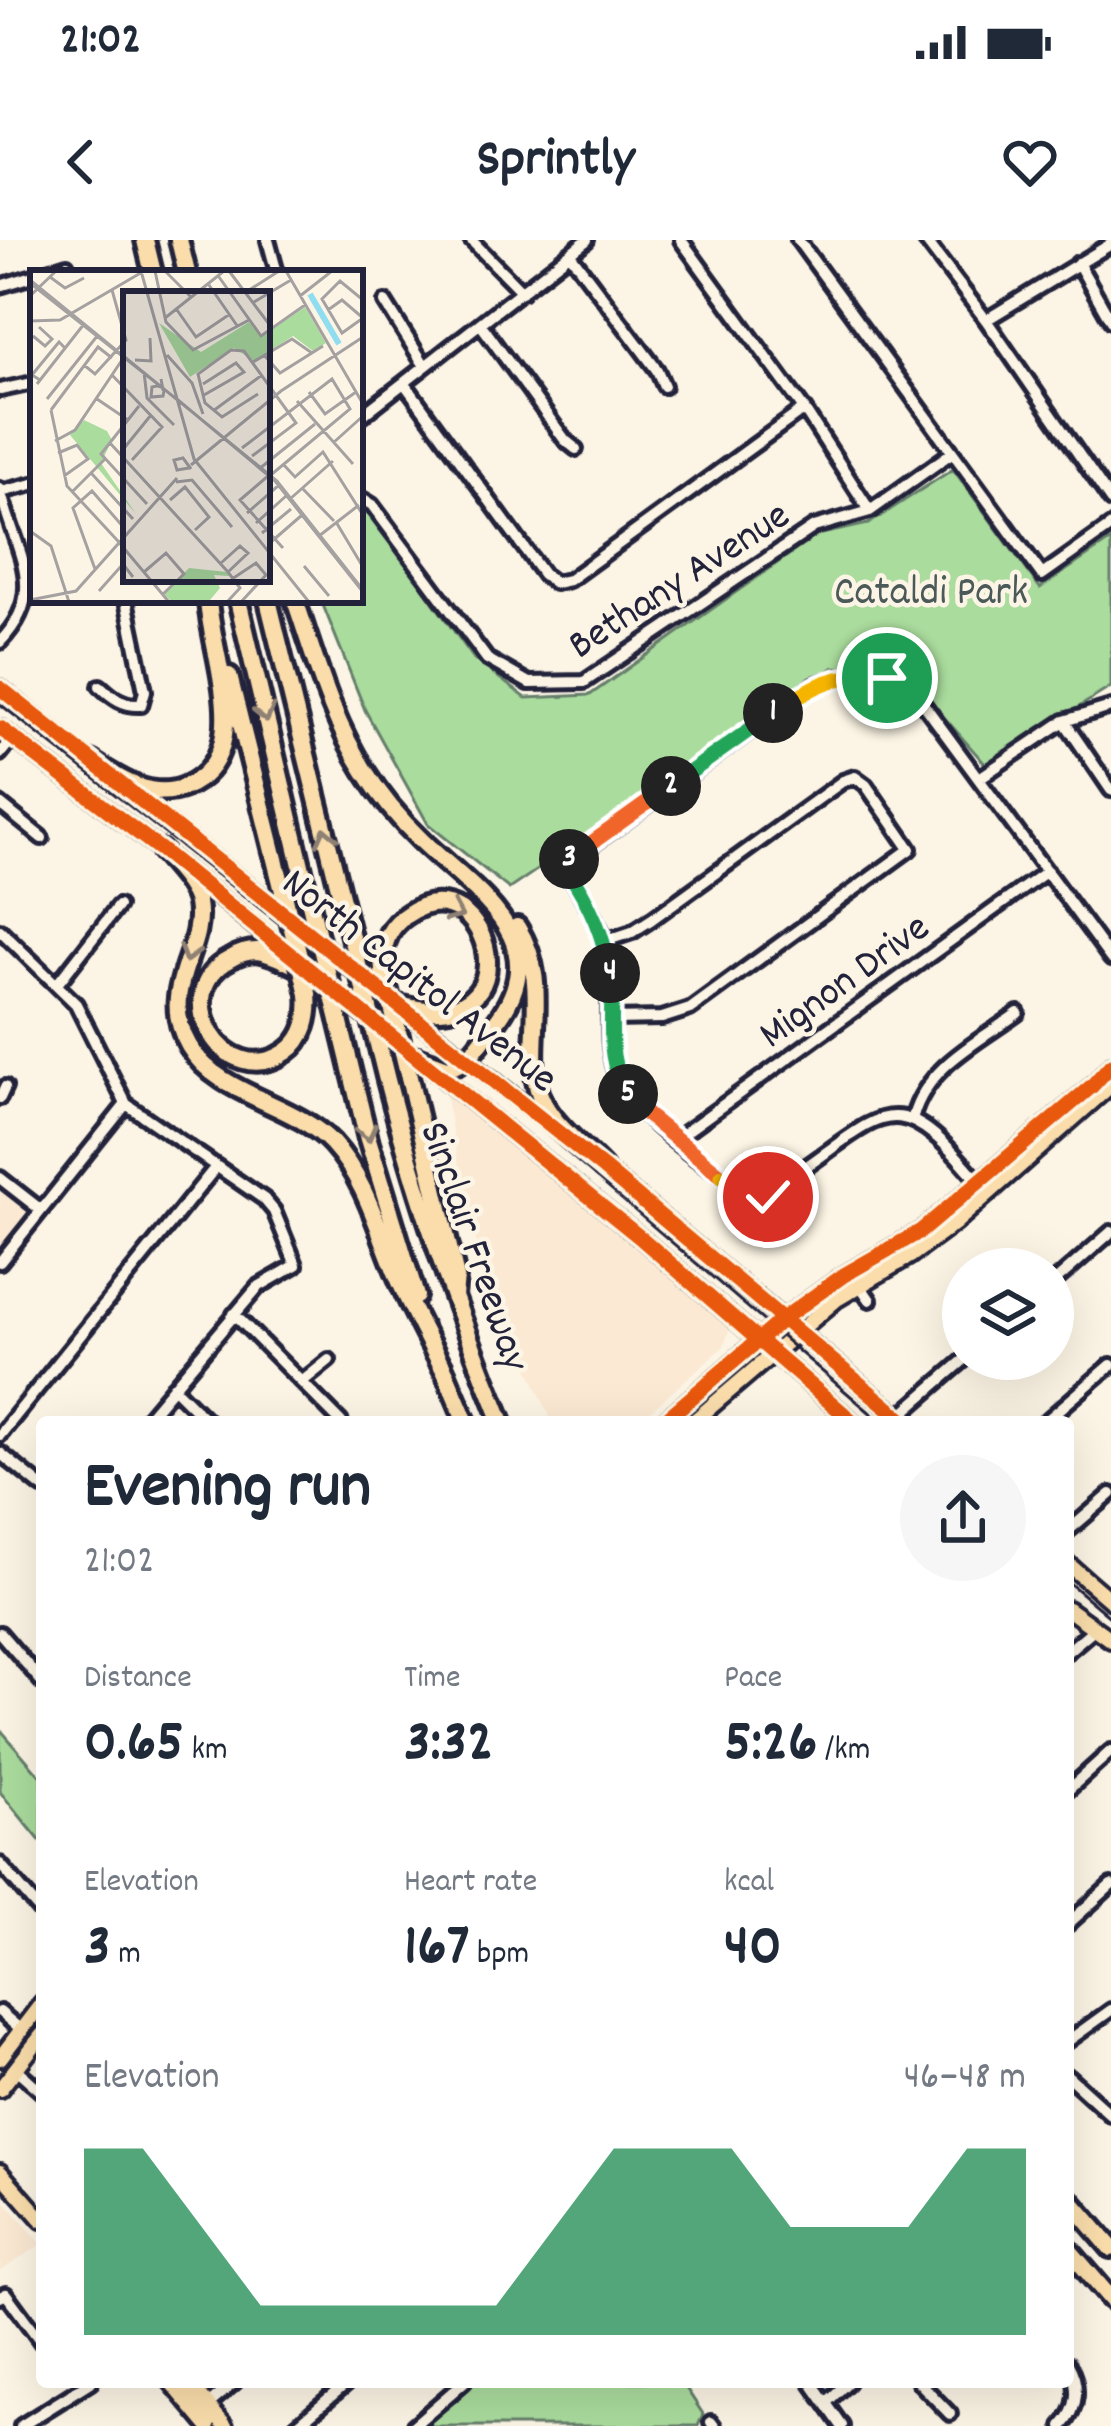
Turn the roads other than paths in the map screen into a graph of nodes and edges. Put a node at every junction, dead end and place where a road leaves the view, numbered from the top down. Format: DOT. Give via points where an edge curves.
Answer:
graph roads {
  1 [pos="145,240"];
  2 [pos="178,240"];
  3 [pos="268,240"];
  4 [pos="471,240"];
  5 [pos="587,240"];
  6 [pos="681,240"];
  7 [pos="798,240"];
  8 [pos="930,242"];
  9 [pos="1111,244"];
  10 [pos="570,254"];
  11 [pos="1078,263"];
  12 [pos="67,265"];
  13 [pos="51,270"];
  14 [pos="152,270"];
  15 [pos="186,270"];
  16 [pos="276,270"];
  17 [pos="30,277"];
  18 [pos="0,286"];
  19 [pos="522,292"];
  20 [pos="385,302"];
  21 [pos="986,320"];
  22 [pos="1111,321"];
  23 [pos="482,326"];
  24 [pos="425,366"];
  25 [pos="30,384"];
  26 [pos="406,384"];
  27 [pos="664,386"];
  28 [pos="0,390"];
  29 [pos="804,409"];
  30 [pos="363,415"];
  31 [pos="576,449"];
  32 [pos="950,454"];
  33 [pos="30,485"];
  34 [pos="0,490"];
  35 [pos="363,500"];
  36 [pos="1111,501"];
  37 [pos="870,511"];
  38 [pos="1111,526"];
  39 [pos="30,584"];
  40 [pos="30,590"];
  41 [pos="127,603"];
  42 [pos="208,603"];
  43 [pos="209,603"];
  44 [pos="239,603"];
  45 [pos="269,603"];
  46 [pos="296,603"];
  47 [pos="0,642"];
  48 [pos="100,686"];
  49 [pos="0,688"];
  50 [pos="1111,707"];
  51 [pos="1064,721"];
  52 [pos="6,733"];
  53 [pos="0,754"];
  54 [pos="91,761"];
  55 [pos="980,777"];
  56 [pos="1111,790"];
  57 [pos="0,804"];
  58 [pos="42,838"];
  59 [pos="161,850"];
  60 [pos="1047,871"];
  61 [pos="477,890"];
  62 [pos="118,906"];
  63 [pos="0,930"];
  64 [pos="605,940"];
  65 [pos="1111,959"];
  66 [pos="302,969"];
  67 [pos="302,969"];
  68 [pos="302,969"];
  69 [pos="302,969"];
  70 [pos="309,972"];
  71 [pos="58,983"];
  72 [pos="399,1005"];
  73 [pos="1018,1013"];
  74 [pos="612,1019"];
  75 [pos="467,1059"];
  76 [pos="412,1065"];
  77 [pos="1111,1065"];
  78 [pos="1111,1085"];
  79 [pos="126,1104"];
  80 [pos="913,1117"];
  81 [pos="676,1138"];
  82 [pos="215,1168"];
  83 [pos="603,1168"];
  84 [pos="0,1178"];
  85 [pos="766,1187"];
  86 [pos="984,1188"];
  87 [pos="41,1210"];
  88 [pos="780,1228"];
  89 [pos="1111,1232"];
  90 [pos="0,1262"];
  91 [pos="1074,1264"];
  92 [pos="859,1284"];
  93 [pos="870,1300"];
  94 [pos="453,1303"];
  95 [pos="234,1314"];
  96 [pos="784,1318"];
  97 [pos="798,1331"];
  98 [pos="758,1340"];
  99 [pos="772,1353"];
  100 [pos="329,1360"];
  101 [pos="1111,1366"];
  102 [pos="446,1374"];
  103 [pos="943,1380"];
  104 [pos="303,1381"];
  105 [pos="173,1387"];
  106 [pos="149,1416"];
  107 [pos="202,1416"];
  108 [pos="335,1416"];
  109 [pos="464,1416"];
  110 [pos="500,1416"];
  111 [pos="670,1416"];
  112 [pos="700,1416"];
  113 [pos="847,1416"];
  114 [pos="898,1416"];
  115 [pos="905,1416"];
  116 [pos="1052,1416"];
  117 [pos="0,1435"];
  118 [pos="0,1453"];
  119 [pos="36,1482"];
  120 [pos="1111,1494"];
  121 [pos="1074,1526"];
  122 [pos="1074,1569"];
  123 [pos="1111,1601"];
  124 [pos="1074,1613"];
  125 [pos="1094,1628"];
  126 [pos="0,1633"];
  127 [pos="1111,1640"];
  128 [pos="1074,1646"];
  129 [pos="36,1675"];
  130 [pos="1111,1751"];
  131 [pos="1074,1785"];
  132 [pos="0,1864"];
  133 [pos="1111,1885"];
  134 [pos="36,1906"];
  135 [pos="1074,1919"];
  136 [pos="1111,2010"];
  137 [pos="36,2011"];
  138 [pos="0,2012"];
  139 [pos="21,2030"];
  140 [pos="1074,2037"];
  141 [pos="36,2043"];
  142 [pos="0,2058"];
  143 [pos="16,2068"];
  144 [pos="1074,2081"];
  145 [pos="36,2086"];
  146 [pos="0,2090"];
  147 [pos="1111,2115"];
  148 [pos="1,2172"];
  149 [pos="1074,2205"];
  150 [pos="36,2212"];
  151 [pos="1111,2248"];
  152 [pos="1074,2258"];
  153 [pos="0,2297"];
  154 [pos="1111,2299"];
  155 [pos="36,2335"];
  156 [pos="1074,2374"];
  157 [pos="74,2388"];
  158 [pos="176,2388"];
  159 [pos="191,2388"];
  160 [pos="230,2388"];
  161 [pos="341,2388"];
  162 [pos="459,2388"];
  163 [pos="815,2388"];
  164 [pos="842,2388"];
  165 [pos="925,2388"];
  166 [pos="826,2403"];
  167 [pos="950,2414"];
  168 [pos="204,2420"];
  169 [pos="23,2425"];
  170 [pos="225,2426"];
  171 [pos="296,2426"];
  172 [pos="413,2426"];
  173 [pos="842,2426"];
  174 [pos="1061,2426"];
  1 -- 14 [label="highway"];
  2 -- 15 [label="highway"];
  3 -- 16 [label="street"];
  4 -- 19 [label="street"];
  5 -- 10 [label="street"];
  6 -- 29 [label="street"];
  7 -- 32 [label="street"];
  8 -- 21 [label="street"];
  9 -- 11 [label="street"];
  10 -- 19 [label="street"];
  10 -- 27 [label="street"];
  11 -- 21 [label="street"];
  11 -- 22 [label="street"];
  12 -- 13 [label="street"];
  17 -- 18 [label="street"];
  19 -- 23 [label="street"];
  20 -- 24 [label="street"];
  21 -- 36 [label="street"];
  23 -- 24 [label="street"];
  23 -- 31 [label="street"];
  24 -- 26 [label="street"];
  25 -- 28 [label="street"];
  26 -- 29 [label="street" via="556,583"];
  26 -- 30 [label="street"];
  29 -- 37 [label="street"];
  32 -- 37 [label="street, Bethany Avenue"];
  32 -- 38 [label="street" via="1042,575"];
  33 -- 34 [label="street"];
  34 -- 39 [label="street"];
  35 -- 37 [label="street, Bethany Avenue" via="488,659 529,683 552,686 584,682 814,527"];
  40 -- 47 [label="street" via="17,625"];
  41 -- 48 [label="street" via="141,705"];
  42 -- 54 [label="highway" via="225,720 213,765 197,781 166,791 126,784"];
  43 -- 66 [label="highway, bridge"];
  44 -- 102 [label="highway, Sinclair Freeway, one-way, bridge" via="392,1220"];
  94 -- 45 [label="highway, Sinclair Freeway, one-way, bridge" via="405,1153"];
  46 -- 61 [label="highway" via="332,709 362,766 408,827"];
  49 -- 54 [label="main road, North Capitol Avenue"];
  50 -- 51 [label="street"];
  51 -- 55 [label="street"];
  51 -- 56 [label="street"];
  52 -- 53 [label="street"];
  52 -- 59 [label="main road, North Capitol Avenue"];
  54 -- 72 [label="main road, North Capitol Avenue"];
  55 -- 60 [label="street"];
  55 -- 64 [label="street" via="914,691 887,678 838,676 798,696 567,863"];
  57 -- 58 [label="street"];
  59 -- 70 [label="main road, North Capitol Avenue"];
  59 -- 102 [label="highway, one-way" via="197,899 178,994 186,1041 206,1066 305,1122 343,1157"];
  60 -- 65 [label="street"];
  60 -- 81 [label="street, Mignon Drive"];
  61 -- 75 [label="highway" via="508,926 519,976 509,1005"];
  61 -- 83 [label="highway" via="507,913 530,951 541,1098"];
  62 -- 71 [label="street"];
  63 -- 71 [label="street"];
  64 -- 74 [label="street"];
  64 -- 74 [label="street" via="652,919 855,777 910,849 690,1009"];
  67 -- 68 [label="highway, bridge" via="307,1022 283,1054 243,1060 210,1037 202,997 221,964 258,951"];
  69 -- 70 [label="highway, bridge"];
  70 -- 76 [label="main road, North Capitol Avenue"];
  71 -- 79 [label="street" via="86,1018"];
  72 -- 75 [label="main road, North Capitol Avenue"];
  76 -- 72 [label="highway, one-way, bridge" via="382,950 405,915 425,906 467,915 486,941 484,980 464,1003 432,1012"];
  73 -- 80 [label="street" via="934,1074"];
  74 -- 81 [label="street" via="619,1082"];
  75 -- 76 [label="highway" via="447,1068"];
  75 -- 83 [label="main road, North Capitol Avenue"];
  76 -- 94 [label="highway" via="456,1277"];
  76 -- 98 [label="main road, North Capitol Avenue" via="642,1239"];
  77 -- 86 [label="main road"];
  78 -- 86 [label="main road"];
  79 -- 82 [label="street"];
  79 -- 87 [label="street"];
  80 -- 85 [label="street" via="868,1123"];
  80 -- 86 [label="street" via="944,1139"];
  81 -- 85 [label="street" via="722,1176"];
  82 -- 95 [label="street" via="264,1199 296,1265"];
  82 -- 117 [label="street"];
  83 -- 96 [label="main road, North Capitol Avenue"];
  84 -- 87 [label="street"];
  85 -- 88 [label="street"];
  86 -- 92 [label="main road" via="928,1244"];
  86 -- 96 [label="main road" via="891,1240"];
  87 -- 90 [label="street"];
  89 -- 91 [label="street"];
  92 -- 93 [label="street"];
  92 -- 97 [label="main road"];
  94 -- 110 [label="highway, Sinclair Freeway"];
  95 -- 104 [label="street"];
  95 -- 105 [label="street"];
  96 -- 97 [label="main road, North Capitol Avenue"];
  96 -- 98 [label="main road"];
  97 -- 99 [label="main road"];
  97 -- 114 [label="main road, North Capitol Avenue"];
  98 -- 99 [label="main road, North Capitol Avenue"];
  98 -- 111 [label="main road"];
  99 -- 112 [label="main road"];
  99 -- 113 [label="main road, North Capitol Avenue"];
  100 -- 104 [label="street"];
  101 -- 116 [label="street"];
  102 -- 109 [label="highway, Sinclair Freeway"];
  103 -- 115 [label="street"];
  104 -- 108 [label="street"];
  105 -- 106 [label="street"];
  105 -- 107 [label="street"];
  118 -- 119 [label="street"];
  120 -- 121 [label="street"];
  122 -- 123 [label="main road"];
  124 -- 125 [label="main road"];
  125 -- 127 [label="main road"];
  125 -- 128 [label="street"];
  126 -- 129 [label="street"];
  130 -- 131 [label="street"];
  132 -- 134 [label="street"];
  133 -- 135 [label="street"];
  136 -- 140 [label="street"];
  137 -- 139 [label="main road"];
  138 -- 139 [label="street"];
  139 -- 142 [label="main road"];
  141 -- 143 [label="main road"];
  143 -- 145 [label="street"];
  143 -- 146 [label="main road"];
  144 -- 147 [label="street"];
  148 -- 150 [label="main road"];
  149 -- 151 [label="highway"];
  152 -- 154 [label="highway"];
  153 -- 155 [label="street" via="6,2294"];
  156 -- 174 [label="street" via="1074,2407"];
  157 -- 169 [label="street"];
  158 -- 168 [label="main road"];
  159 -- 168 [label="main road"];
  160 -- 168 [label="street"];
  161 -- 171 [label="street"];
  162 -- 172 [label="street"];
  163 -- 166 [label="street"];
  164 -- 166 [label="street"];
  165 -- 167 [label="street"];
  166 -- 173 [label="street"];
  168 -- 170 [label="main road"];
}
